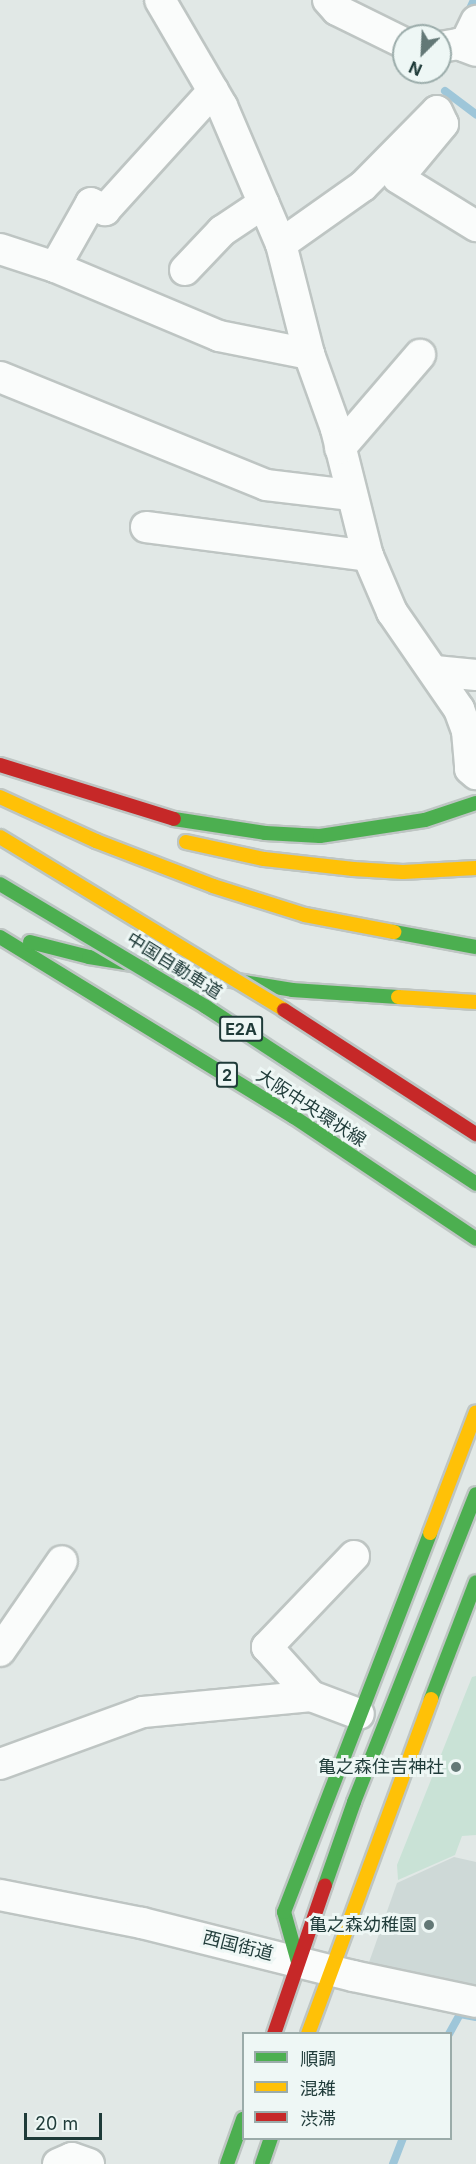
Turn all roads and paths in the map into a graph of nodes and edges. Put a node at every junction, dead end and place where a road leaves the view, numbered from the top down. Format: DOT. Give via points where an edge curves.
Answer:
graph roads {
  1 [pos="160,0"];
  2 [pos="328,0"];
  3 [pos="392,38"];
  4 [pos="213,91"];
  5 [pos="264,203"];
  6 [pos="476,226"];
  7 [pos="281,244"];
  8 [pos="0,249"];
  9 [pos="55,267"];
  10 [pos="185,270"];
  11 [pos="309,354"];
  12 [pos="420,355"];
  13 [pos="0,377"];
  14 [pos="340,448"];
  15 [pos="351,495"];
  16 [pos="146,527"];
  17 [pos="368,556"];
  18 [pos="435,671"];
  19 [pos="476,675"];
  20 [pos="0,765"];
  21 [pos="476,774"];
  22 [pos="0,779"];
  23 [pos="15,786"];
  24 [pos="0,797"];
  25 [pos="476,803"];
  26 [pos="0,837"];
  27 [pos="167,837"];
  28 [pos="476,868"];
  29 [pos="0,884"];
  30 [pos="0,936"];
  31 [pos="476,947"];
  32 [pos="476,1002"];
  33 [pos="476,1134"];
  34 [pos="476,1184"];
  35 [pos="475,1249"];
  36 [pos="476,1412"];
  37 [pos="476,1494"];
  38 [pos="354,1556"];
  39 [pos="62,1561"];
  40 [pos="476,1582"];
  41 [pos="0,1651"];
  42 [pos="311,1696"];
  43 [pos="359,1714"];
  44 [pos="0,1764"];
  45 [pos="0,1894"];
  46 [pos="298,1962"];
  47 [pos="331,1971"];
  48 [pos="476,2002"];
  49 [pos="275,2032"];
  50 [pos="309,2032"];
  51 [pos="242,2122"];
  52 [pos="271,2140"];
  53 [pos="58,2164"];
  54 [pos="89,2164"];
  55 [pos="227,2164"];
  56 [pos="262,2164"];
  1 -- 4 [label="street"];
  2 -- 3 [label="street" via="337,10"];
  4 -- 5 [label="street"];
  4 -- 9 [label="street" via="105,210 91,203"];
  5 -- 7 [label="street"];
  5 -- 10 [label="street" via="222,231"];
  6 -- 7 [label="street" via="398,178 443,124 437,111 363,186"];
  7 -- 11 [label="street"];
  8 -- 9 [label="street"];
  9 -- 11 [label="street" via="219,336"];
  11 -- 14 [label="street"];
  12 -- 14 [label="street"];
  13 -- 15 [label="street" via="266,485"];
  14 -- 15 [label="street"];
  15 -- 17 [label="street"];
  16 -- 17 [label="street"];
  17 -- 18 [label="street" via="392,612"];
  18 -- 19 [label="street"];
  18 -- 21 [label="street" via="464,721 470,769"];
  20 -- 25 [label="main road" via="140,811 206,826 265,833 320,836 368,831 424,820"];
  22 -- 23 [label="main road"];
  24 -- 31 [label="main road" via="96,841 213,886 305,915"];
  26 -- 33 [label="main road, 中国自動車道 / E2A, bridge" via="362,1057"];
  27 -- 28 [label="main road" via="248,856 353,869 403,872"];
  29 -- 34 [label="main road, 中国自動車道 / E2A, bridge" via="159,977"];
  30 -- 32 [label="main road, 大阪中央環状線 / 2" via="89,957 292,990"];
  30 -- 35 [label="main road, 大阪中央環状線 / 2" via="294,1117 448,1222"];
  36 -- 43 [label="main road"];
  37 -- 46 [label="main road" via="354,1802"];
  38 -- 42 [label="street" via="267,1647"];
  39 -- 41 [label="street"];
  40 -- 47 [label="main road"];
  42 -- 43 [label="street"];
  42 -- 44 [label="street" via="143,1712"];
  43 -- 46 [label="main road" via="284,1912"];
  45 -- 46 [label="street, 西国街道" via="142,1923"];
  46 -- 47 [label="street, 西国街道"];
  46 -- 49 [label="main road"];
  47 -- 48 [label="street, 西国街道"];
  47 -- 50 [label="main road"];
  51 -- 55 [label="main road"];
  52 -- 56 [label="main road"];
  53 -- 54 [label="street" via="72,2158"];
}
